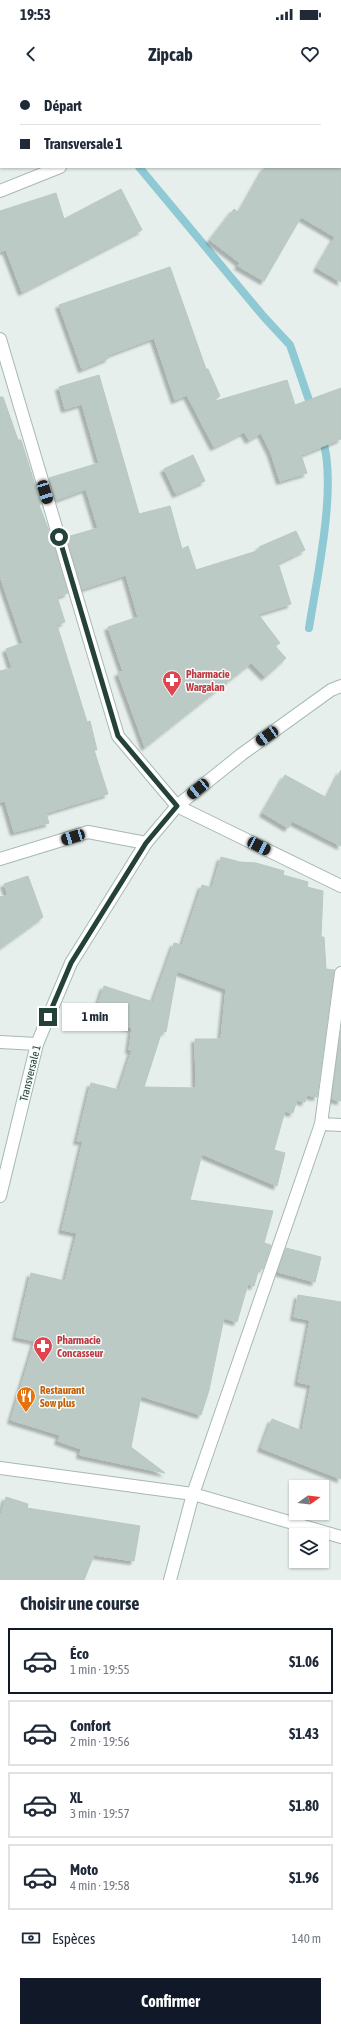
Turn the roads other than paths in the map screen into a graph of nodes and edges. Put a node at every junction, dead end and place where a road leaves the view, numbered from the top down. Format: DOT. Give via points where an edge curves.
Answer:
graph roads {
  1 [pos="57,168"];
  2 [pos="0,190"];
  3 [pos="0,339"];
  4 [pos="341,686"];
  5 [pos="177,806"];
  6 [pos="146,843"];
  7 [pos="0,859"];
  8 [pos="341,886"];
  9 [pos="341,973"];
  10 [pos="0,1042"];
  11 [pos="37,1044"];
  12 [pos="321,1124"];
  13 [pos="341,1125"];
  14 [pos="0,1196"];
  15 [pos="0,1468"];
  16 [pos="193,1494"];
  17 [pos="341,1537"];
  18 [pos="170,1580"];
  1 -- 2 [label="street"];
  3 -- 5 [label="street" via="118,736"];
  4 -- 5 [label="street, Transversale 1" via="331,690 242,754"];
  5 -- 6 [label="street, Transversale 1"];
  5 -- 8 [label="street"];
  6 -- 7 [label="street" via="88,832"];
  6 -- 11 [label="street, Transversale 1" via="71,963"];
  9 -- 12 [label="street"];
  10 -- 11 [label="street"];
  11 -- 14 [label="street, Transversale 1"];
  12 -- 13 [label="street"];
  12 -- 16 [label="street"];
  15 -- 16 [label="street"];
  16 -- 17 [label="street"];
  16 -- 18 [label="street"];
}
